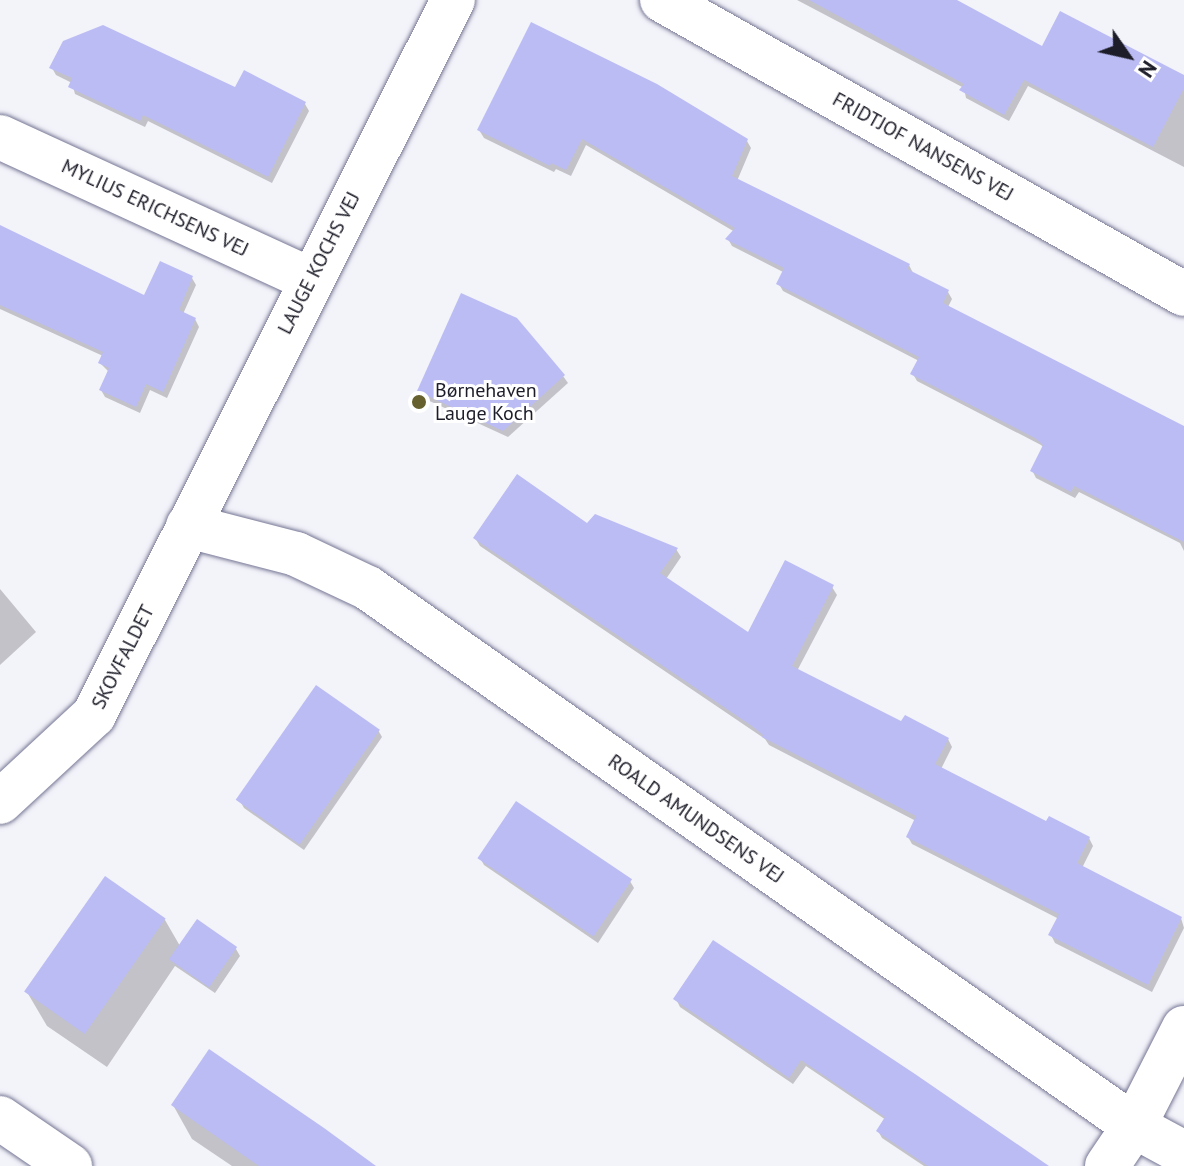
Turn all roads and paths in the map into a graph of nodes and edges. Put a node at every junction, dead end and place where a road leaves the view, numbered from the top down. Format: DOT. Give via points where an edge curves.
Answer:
graph roads {
  1 [pos="453,0"];
  2 [pos="662,0"];
  3 [pos="0,137"];
  4 [pos="311,280"];
  5 [pos="1184,294"];
  6 [pos="188,526"];
  7 [pos="0,802"];
  8 [pos="1184,1028"];
  9 [pos="0,1118"];
  10 [pos="1134,1126"];
  11 [pos="1184,1153"];
  12 [pos="70,1166"];
  13 [pos="1107,1166"];
  1 -- 4 [label="street, LAUGE KOCHS VEJ"];
  2 -- 5 [label="street, FRIDTJOF NANSENS VEJ"];
  3 -- 4 [label="street, MYLIUS ERICHSENS VEJ"];
  4 -- 6 [label="street, LAUGE KOCHS VEJ"];
  6 -- 7 [label="street, SKOVFALDET" via="94,715"];
  6 -- 10 [label="street, ROALD AMUNDSENS VEJ" via="296,554 368,588"];
  8 -- 10 [label="street"];
  9 -- 12 [label="street"];
  10 -- 11 [label="street, ROALD AMUNDSENS VEJ"];
  10 -- 13 [label="street"];
}
